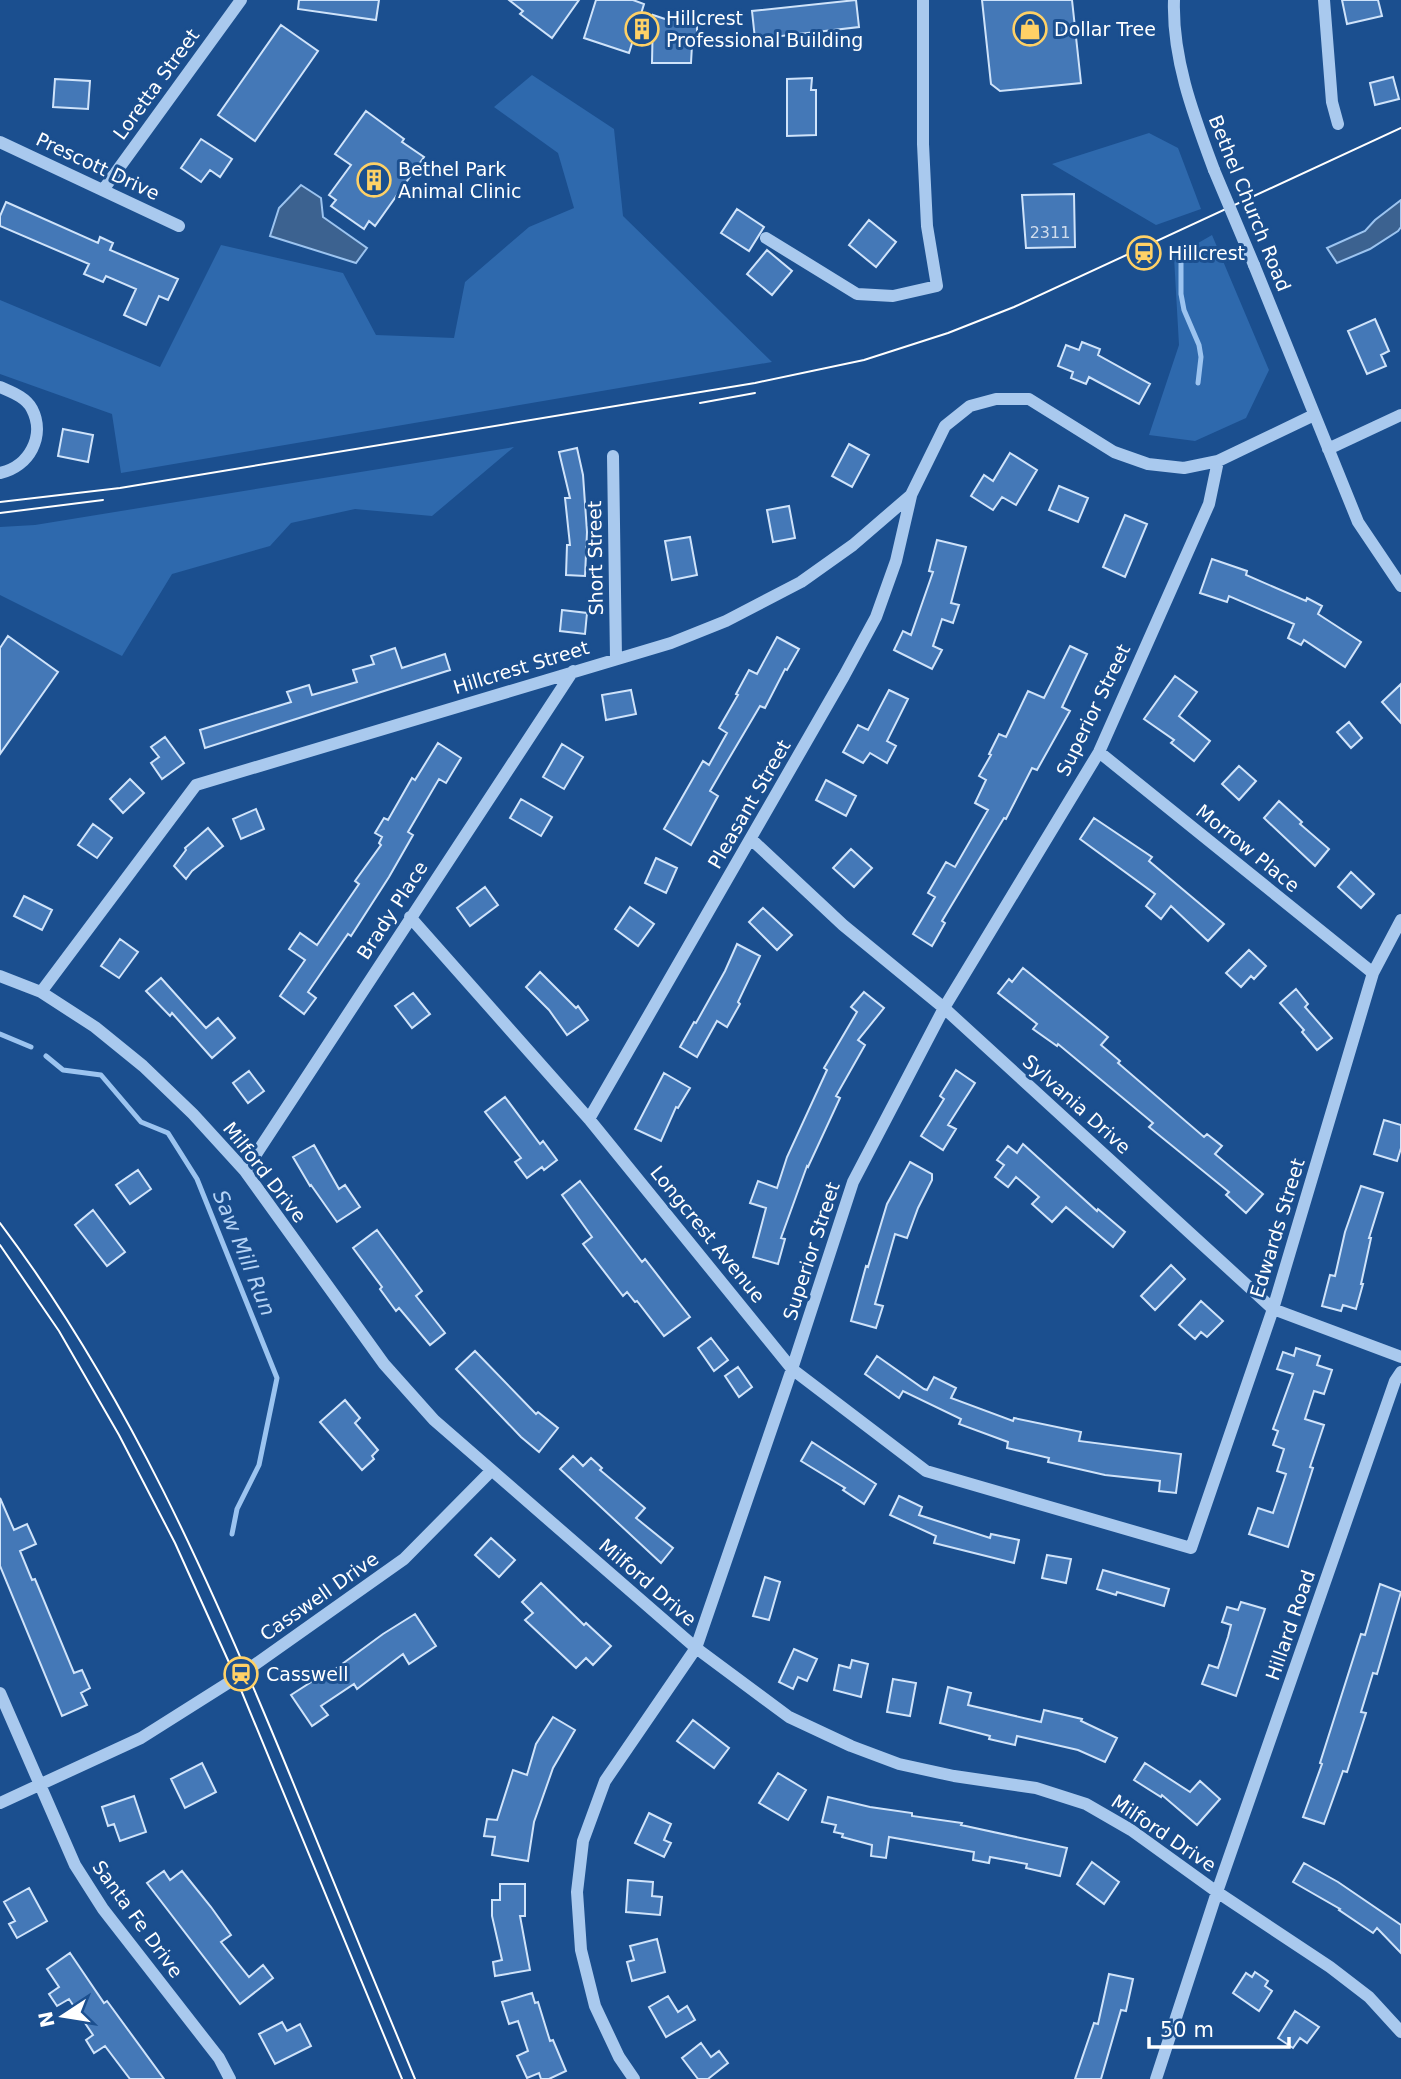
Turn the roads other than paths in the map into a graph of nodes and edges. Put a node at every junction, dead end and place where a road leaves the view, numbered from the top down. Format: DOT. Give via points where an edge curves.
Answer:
graph roads {
  1 [pos="241,0"];
  2 [pos="923,0"];
  3 [pos="1174,0"];
  4 [pos="1324,0"];
  5 [pos="1338,124"];
  6 [pos="0,142"];
  7 [pos="103,190"];
  8 [pos="179,226"];
  9 [pos="766,238"];
  10 [pos="0,387"];
  11 [pos="1314,415"];
  12 [pos="1401,415"];
  13 [pos="1328,449"];
  14 [pos="613,456"];
  15 [pos="1218,461"];
  16 [pos="0,472"];
  17 [pos="911,495"];
  18 [pos="1401,586"];
  19 [pos="617,659"];
  20 [pos="573,671"];
  21 [pos="1099,752"];
  22 [pos="751,839"];
  23 [pos="410,917"];
  24 [pos="1401,920"];
  25 [pos="1373,974"];
  26 [pos="0,976"];
  27 [pos="41,992"];
  28 [pos="944,1008"];
  29 [pos="589,1119"];
  30 [pos="245,1171"];
  31 [pos="1273,1309"];
  32 [pos="1401,1357"];
  33 [pos="792,1369"];
  34 [pos="1401,1372"];
  35 [pos="491,1471"];
  36 [pos="1191,1549"];
  37 [pos="696,1648"];
  38 [pos="0,1693"];
  39 [pos="38,1785"];
  40 [pos="0,1803"];
  41 [pos="1217,1892"];
  42 [pos="1401,2032"];
  43 [pos="230,2079"];
  44 [pos="634,2079"];
  45 [pos="1156,2079"];
  1 -- 7 [label="street, Loretta Street"];
  2 -- 9 [label="street" via="927,226 937,286 893,296 857,294"];
  3 -- 11 [label="street, Bethel Church Road, bridge" via="1173,22 1194,117"];
  4 -- 5 [label="street"];
  6 -- 7 [label="street, Prescott Drive"];
  7 -- 8 [label="street, Prescott Drive"];
  10 -- 16 [label="street" via="31,407 37,428 34,449 22,463"];
  11 -- 13 [label="street, Bethel Church Road"];
  11 -- 15 [label="street"];
  12 -- 13 [label="street"];
  13 -- 18 [label="street, Bethel Church Road" via="1358,522"];
  14 -- 19 [label="street, Short Street"];
  15 -- 17 [label="street, Hillcrest Street" via="1184,468 1148,464 1114,452 1028,399 996,399 970,406 945,426"];
  15 -- 21 [label="street, Superior Street" via="1209,504"];
  17 -- 19 [label="street, Hillcrest Street" via="801,582 726,621"];
  17 -- 22 [label="street, Pleasant Street" via="896,561 876,617"];
  19 -- 20 [label="street, Hillcrest Street"];
  20 -- 23 [label="street, Brady Place"];
  20 -- 27 [label="street, Hillcrest Street" via="196,785"];
  21 -- 25 [label="street, Morrow Place"];
  21 -- 28 [label="street, Superior Street"];
  22 -- 28 [label="street, Sylvania Drive" via="843,925"];
  22 -- 29 [label="street, Pleasant Street"];
  23 -- 29 [label="street, Longcrest Avenue"];
  23 -- 30 [label="street, Brady Place"];
  24 -- 25 [label="street, Edwards Street"];
  25 -- 31 [label="street, Edwards Street"];
  26 -- 27 [label="street, Milford Drive"];
  27 -- 30 [label="street, Milford Drive" via="144,1066"];
  28 -- 31 [label="street, Sylvania Drive"];
  28 -- 33 [label="street, Superior Street" via="853,1182"];
  29 -- 33 [label="street, Longcrest Avenue"];
  30 -- 35 [label="street, Milford Drive" via="384,1364 434,1420"];
  31 -- 32 [label="street, Sylvania Drive"];
  31 -- 36 [label="street, Edwards Street"];
  33 -- 36 [label="street, Longcrest Avenue" via="926,1471"];
  33 -- 37 [label="street, Superior Street"];
  34 -- 41 [label="street, Hillard Road"];
  35 -- 37 [label="street, Milford Drive"];
  35 -- 39 [label="street, Casswell Drive" via="404,1559 236,1678 141,1738"];
  37 -- 41 [label="street, Milford Drive" via="789,1717 851,1746 899,1764 1036,1788 1086,1804"];
  37 -- 44 [label="street, Superior Street" via="605,1781 583,1841 577,1892 581,1950 595,2006"];
  38 -- 39 [label="street, Santa Fe Drive"];
  39 -- 40 [label="street, Casswell Drive"];
  39 -- 43 [label="street, Santa Fe Drive" via="75,1864 103,1909 219,2058"];
  41 -- 42 [label="street, Milford Drive" via="1340,1975"];
  41 -- 45 [label="street, Hillard Road"];
}
